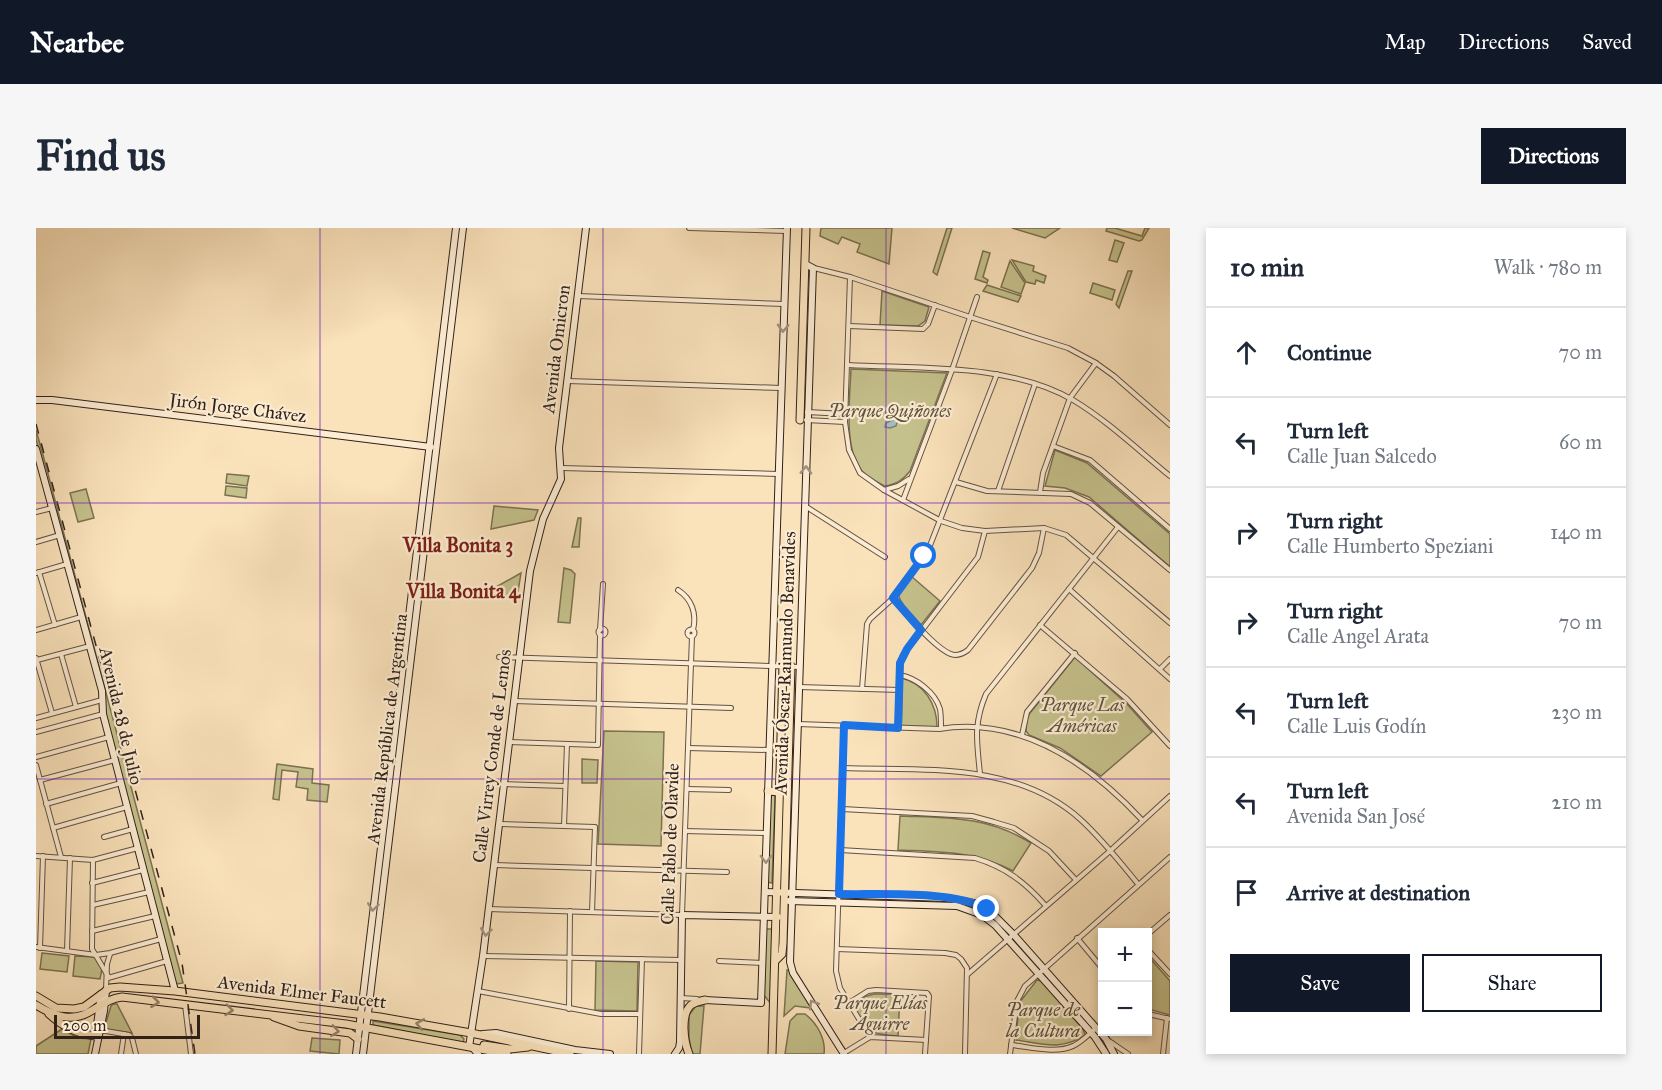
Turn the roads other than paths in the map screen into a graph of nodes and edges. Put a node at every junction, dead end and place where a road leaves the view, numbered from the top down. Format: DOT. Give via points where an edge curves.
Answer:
graph roads {
  1 [pos="456,228"];
  2 [pos="463,228"];
  3 [pos="586,228"];
  4 [pos="689,228"];
  5 [pos="806,228"];
  6 [pos="734,229"];
  7 [pos="786,230"];
  8 [pos="805,264"];
  9 [pos="813,268"];
  10 [pos="850,277"];
  11 [pos="578,296"];
  12 [pos="977,297"];
  13 [pos="784,304"];
  14 [pos="935,305"];
  15 [pos="970,318"];
  16 [pos="849,326"];
  17 [pos="447,330"];
  18 [pos="1096,363"];
  19 [pos="848,365"];
  20 [pos="952,370"];
  21 [pos="997,374"];
  22 [pos="568,381"];
  23 [pos="1035,384"];
  24 [pos="781,388"];
  25 [pos="1070,398"];
  26 [pos="36,400"];
  27 [pos="808,412"];
  28 [pos="845,414"];
  29 [pos="800,416"];
  30 [pos="808,421"];
  31 [pos="845,422"];
  32 [pos="1170,425"];
  33 [pos="1053,446"];
  34 [pos="432,447"];
  35 [pos="36,449"];
  36 [pos="37,457"];
  37 [pos="562,471"];
  38 [pos="778,474"];
  39 [pos="1170,476"];
  40 [pos="910,479"];
  41 [pos="956,482"];
  42 [pos="884,490"];
  43 [pos="998,491"];
  44 [pos="1040,492"];
  45 [pos="903,500"];
  46 [pos="805,506"];
  47 [pos="52,508"];
  48 [pos="36,512"];
  49 [pos="941,521"];
  50 [pos="1118,527"];
  51 [pos="1044,528"];
  52 [pos="1170,529"];
  53 [pos="986,531"];
  54 [pos="60,536"];
  55 [pos="36,542"];
  56 [pos="885,557"];
  57 [pos="1094,557"];
  58 [pos="67,564"];
  59 [pos="1170,570"];
  60 [pos="38,572"];
  61 [pos="603,584"];
  62 [pos="1069,589"];
  63 [pos="678,590"];
  64 [pos="893,598"];
  65 [pos="82,617"];
  66 [pos="1170,624"];
  67 [pos="55,625"];
  68 [pos="1040,625"];
  69 [pos="36,630"];
  70 [pos="921,630"];
  71 [pos="90,646"];
  72 [pos="1075,653"];
  73 [pos="61,654"];
  74 [pos="499,657"];
  75 [pos="518,657"];
  76 [pos="1170,659"];
  77 [pos="36,660"];
  78 [pos="601,660"];
  79 [pos="691,663"];
  80 [pos="771,666"];
  81 [pos="787,666"];
  82 [pos="801,666"];
  83 [pos="1160,669"];
  84 [pos="900,675"];
  85 [pos="1170,680"];
  86 [pos="799,687"];
  87 [pos="862,689"];
  88 [pos="900,690"];
  89 [pos="103,700"];
  90 [pos="513,701"];
  91 [pos="599,703"];
  92 [pos="689,706"];
  93 [pos="76,707"];
  94 [pos="731,708"];
  95 [pos="52,713"];
  96 [pos="103,714"];
  97 [pos="36,718"];
  98 [pos="798,724"];
  99 [pos="844,725"];
  100 [pos="976,727"];
  101 [pos="898,728"];
  102 [pos="941,728"];
  103 [pos="36,732"];
  104 [pos="1022,735"];
  105 [pos="109,737"];
  106 [pos="508,742"];
  107 [pos="567,744"];
  108 [pos="1170,746"];
  109 [pos="688,748"];
  110 [pos="788,749"];
  111 [pos="797,749"];
  112 [pos="769,750"];
  113 [pos="36,757"];
  114 [pos="115,760"];
  115 [pos="36,765"];
  116 [pos="843,768"];
  117 [pos="980,774"];
  118 [pos="40,780"];
  119 [pos="121,783"];
  120 [pos="503,784"];
  121 [pos="565,786"];
  122 [pos="687,789"];
  123 [pos="729,790"];
  124 [pos="768,791"];
  125 [pos="783,791"];
  126 [pos="795,791"];
  127 [pos="1170,795"];
  128 [pos="46,804"];
  129 [pos="127,807"];
  130 [pos="842,809"];
  131 [pos="1142,820"];
  132 [pos="499,824"];
  133 [pos="564,826"];
  134 [pos="53,828"];
  135 [pos="133,829"];
  136 [pos="685,831"];
  137 [pos="766,833"];
  138 [pos="104,837"];
  139 [pos="138,848"];
  140 [pos="840,850"];
  141 [pos="1110,851"];
  142 [pos="36,856"];
  143 [pos="43,856"];
  144 [pos="61,857"];
  145 [pos="1170,857"];
  146 [pos="70,858"];
  147 [pos="93,860"];
  148 [pos="494,865"];
  149 [pos="593,868"];
  150 [pos="143,870"];
  151 [pos="684,871"];
  152 [pos="727,872"];
  153 [pos="1076,880"];
  154 [pos="93,883"];
  155 [pos="36,884"];
  156 [pos="42,884"];
  157 [pos="1138,884"];
  158 [pos="149,892"];
  159 [pos="765,892"];
  160 [pos="792,892"];
  161 [pos="839,894"];
  162 [pos="780,896"];
  163 [pos="765,900"];
  164 [pos="792,901"];
  165 [pos="839,902"];
  166 [pos="93,905"];
  167 [pos="1045,905"];
  168 [pos="489,909"];
  169 [pos="783,911"];
  170 [pos="570,912"];
  171 [pos="592,912"];
  172 [pos="682,915"];
  173 [pos="1170,915"];
  174 [pos="155,916"];
  175 [pos="764,918"];
  176 [pos="775,918"];
  177 [pos="92,931"];
  178 [pos="1152,931"];
  179 [pos="1010,936"];
  180 [pos="1077,938"];
  181 [pos="161,939"];
  182 [pos="38,947"];
  183 [pos="837,949"];
  184 [pos="67,951"];
  185 [pos="110,953"];
  186 [pos="1152,954"];
  187 [pos="96,955"];
  188 [pos="483,956"];
  189 [pos="570,958"];
  190 [pos="642,959"];
  191 [pos="681,960"];
  192 [pos="776,960"];
  193 [pos="167,961"];
  194 [pos="719,961"];
  195 [pos="762,963"];
  196 [pos="1098,963"];
  197 [pos="1041,972"];
  198 [pos="968,974"];
  199 [pos="1170,974"];
  200 [pos="108,977"];
  201 [pos="175,991"];
  202 [pos="478,991"];
  203 [pos="36,996"];
  204 [pos="103,998"];
  205 [pos="680,998"];
  206 [pos="705,1000"];
  207 [pos="849,1003"];
  208 [pos="185,1005"];
  209 [pos="39,1007"];
  210 [pos="569,1009"];
  211 [pos="269,1014"];
  212 [pos="364,1014"];
  213 [pos="640,1014"];
  214 [pos="1152,1015"];
  215 [pos="1168,1019"];
  216 [pos="363,1027"];
  217 [pos="1094,1030"];
  218 [pos="98,1033"];
  219 [pos="474,1033"];
  220 [pos="124,1034"];
  221 [pos="870,1037"];
  222 [pos="1106,1039"];
  223 [pos="358,1040"];
  224 [pos="926,1040"];
  225 [pos="1011,1045"];
  226 [pos="531,1047"];
  227 [pos="469,1049"];
  228 [pos="481,1052"];
  229 [pos="551,1052"];
  230 [pos="676,1053"];
  231 [pos="1106,1053"];
  232 [pos="95,1054"];
  233 [pos="121,1054"];
  234 [pos="136,1054"];
  235 [pos="191,1054"];
  236 [pos="356,1054"];
  237 [pos="363,1054"];
  238 [pos="507,1054"];
  239 [pos="570,1054"];
  240 [pos="610,1054"];
  241 [pos="639,1054"];
  242 [pos="689,1054"];
  243 [pos="772,1054"];
  244 [pos="844,1054"];
  245 [pos="925,1054"];
  246 [pos="965,1054"];
  247 [pos="1010,1054"];
  248 [pos="1114,1054"];
  249 [pos="1128,1054"];
  250 [pos="1163,1054"];
  1 -- 17 [label="street, Avenida República de Argentina"];
  2 -- 17 [label="street, Avenida República de Argentina"];
  3 -- 11 [label="street, Avenida Omicron"];
  4 -- 6 [label="street"];
  5 -- 8 [label="main road"];
  6 -- 7 [label="street"];
  7 -- 13 [label="street, Avenida Óscar Raimundo Benavides"];
  8 -- 9 [label="street"];
  8 -- 29 [label="main road"];
  9 -- 10 [label="street"];
  9 -- 27 [label="street, Avenida Óscar Raimundo Benavides"];
  10 -- 14 [label="street"];
  10 -- 16 [label="street"];
  11 -- 13 [label="street"];
  11 -- 22 [label="street, Avenida Omicron"];
  12 -- 15 [label="street"];
  13 -- 24 [label="street, Avenida Óscar Raimundo Benavides, one-way"];
  14 -- 15 [label="street"];
  14 -- 16 [label="street" via="923,329"];
  15 -- 18 [label="street" via="1068,348"];
  15 -- 20 [label="street"];
  16 -- 19 [label="street"];
  17 -- 34 [label="street, Avenida República de Argentina"];
  18 -- 25 [label="street"];
  18 -- 32 [label="street"];
  19 -- 20 [label="street"];
  19 -- 28 [label="street"];
  20 -- 21 [label="street"];
  20 -- 40 [label="street"];
  21 -- 23 [label="street"];
  21 -- 41 [label="street"];
  22 -- 24 [label="street"];
  22 -- 37 [label="street, Avenida Omicron" via="559,448"];
  23 -- 25 [label="street"];
  23 -- 43 [label="street"];
  24 -- 38 [label="street, Avenida Óscar Raimundo Benavides"];
  25 -- 33 [label="street"];
  25 -- 39 [label="street" via="1109,424"];
  26 -- 34 [label="street, Jirón Jorge Chávez"];
  27 -- 28 [label="street"];
  27 -- 29 [label="street"];
  27 -- 30 [label="street, Avenida Óscar Raimundo Benavides"];
  28 -- 31 [label="street"];
  29 -- 30 [label="street"];
  30 -- 31 [label="street"];
  46 -- 30 [label="street, Avenida Óscar Raimundo Benavides, one-way"];
  31 -- 42 [label="street" via="854,464 860,474"];
  33 -- 44 [label="street"];
  33 -- 52 [label="street" via="1090,460"];
  34 -- 212 [label="street, Avenida República de Argentina"];
  35 -- 36 [label="street, Avenida 28 de Julio"];
  36 -- 47 [label="street, Avenida 28 de Julio"];
  37 -- 38 [label="street"];
  37 -- 75 [label="street, Calle Virrey Conde de Lemos" via="535,546"];
  38 -- 80 [label="street, Avenida Óscar Raimundo Benavides"];
  40 -- 42 [label="street"];
  40 -- 45 [label="street"];
  41 -- 43 [label="street"];
  41 -- 49 [label="street"];
  42 -- 45 [label="street"];
  43 -- 44 [label="street"];
  44 -- 50 [label="street" via="1071,494"];
  45 -- 49 [label="street"];
  46 -- 56 [label="street"];
  46 -- 82 [label="street, Avenida Óscar Raimundo Benavides"];
  47 -- 48 [label="street"];
  47 -- 54 [label="street, Avenida 28 de Julio"];
  49 -- 53 [label="street"];
  49 -- 64 [label="street" via="929,548"];
  50 -- 57 [label="street"];
  50 -- 59 [label="street"];
  51 -- 53 [label="street"];
  51 -- 57 [label="street" via="1066,535"];
  51 -- 70 [label="street" via="1040,553 1032,568 968,650 963,654 947,653"];
  53 -- 70 [label="street" via="978,557"];
  54 -- 55 [label="street"];
  54 -- 58 [label="street, Avenida 28 de Julio"];
  57 -- 62 [label="street"];
  57 -- 66 [label="street"];
  58 -- 60 [label="street"];
  58 -- 65 [label="street, Avenida 28 de Julio"];
  60 -- 67 [label="street"];
  61 -- 78 [label="street"];
  62 -- 68 [label="street"];
  62 -- 83 [label="street"];
  63 -- 79 [label="street, Calle Pablo de Olavide" via="692,604 695,619 693,630 688,633 692,636"];
  64 -- 70 [label="street"];
  64 -- 87 [label="street" via="867,624"];
  65 -- 67 [label="street"];
  65 -- 71 [label="street, Avenida 28 de Julio"];
  67 -- 69 [label="street"];
  68 -- 72 [label="street"];
  68 -- 100 [label="street" via="986,694"];
  70 -- 84 [label="street" via="903,656"];
  71 -- 73 [label="street"];
  71 -- 89 [label="street, Avenida 28 de Julio"];
  72 -- 104 [label="street" via="1027,712"];
  72 -- 108 [label="street" via="1129,700"];
  73 -- 77 [label="street"];
  73 -- 93 [label="street"];
  74 -- 75 [label="street"];
  75 -- 78 [label="street"];
  75 -- 90 [label="street, Calle Virrey Conde de Lemos"];
  76 -- 83 [label="street"];
  77 -- 95 [label="street"];
  78 -- 79 [label="street"];
  78 -- 91 [label="street"];
  79 -- 80 [label="street"];
  79 -- 92 [label="street, Calle Pablo de Olavide"];
  80 -- 81 [label="street"];
  80 -- 112 [label="street, Avenida Óscar Raimundo Benavides"];
  81 -- 82 [label="street"];
  81 -- 110 [label="main road, Avenida Óscar Raimundo Benavides"];
  81 -- 125 [label="main road, Avenida Óscar Raimundo Benavides"];
  82 -- 86 [label="street, Avenida Óscar Raimundo Benavides"];
  83 -- 85 [label="street"];
  84 -- 88 [label="street"];
  84 -- 102 [label="street" via="914,678 934,698"];
  86 -- 87 [label="street"];
  86 -- 98 [label="street, Avenida Óscar Raimundo Benavides"];
  87 -- 88 [label="street"];
  88 -- 101 [label="street"];
  89 -- 93 [label="street"];
  89 -- 96 [label="street, Avenida 28 de Julio"];
  90 -- 91 [label="street"];
  90 -- 106 [label="street, Calle Virrey Conde de Lemos"];
  91 -- 92 [label="street"];
  91 -- 107 [label="street" via="598,744"];
  92 -- 94 [label="street"];
  92 -- 109 [label="street, Calle Pablo de Olavide"];
  93 -- 95 [label="street"];
  95 -- 97 [label="street"];
  96 -- 103 [label="street"];
  96 -- 105 [label="street, Avenida 28 de Julio"];
  98 -- 99 [label="street"];
  98 -- 111 [label="street, Avenida Óscar Raimundo Benavides"];
  99 -- 101 [label="street"];
  99 -- 116 [label="street"];
  100 -- 102 [label="street"];
  100 -- 104 [label="street"];
  100 -- 117 [label="street"];
  101 -- 102 [label="street"];
  104 -- 131 [label="street" via="1059,751 1101,779"];
  105 -- 113 [label="street"];
  105 -- 114 [label="street, Avenida 28 de Julio"];
  106 -- 107 [label="street"];
  106 -- 120 [label="street, Calle Virrey Conde de Lemos"];
  107 -- 121 [label="street"];
  109 -- 112 [label="street"];
  109 -- 122 [label="street, Calle Pablo de Olavide"];
  110 -- 111 [label="main road"];
  110 -- 125 [label="main road, Avenida Óscar Raimundo Benavides"];
  111 -- 126 [label="street, Avenida Óscar Raimundo Benavides"];
  112 -- 124 [label="street, Avenida Óscar Raimundo Benavides"];
  114 -- 118 [label="street"];
  114 -- 119 [label="street, Avenida 28 de Julio"];
  115 -- 118 [label="street"];
  116 -- 117 [label="street"];
  116 -- 130 [label="street"];
  117 -- 141 [label="street" via="1014,782 1048,797 1079,818"];
  118 -- 128 [label="street"];
  119 -- 128 [label="street"];
  119 -- 129 [label="street, Avenida 28 de Julio"];
  120 -- 121 [label="street"];
  120 -- 132 [label="street, Calle Virrey Conde de Lemos"];
  121 -- 133 [label="street"];
  122 -- 123 [label="street"];
  122 -- 136 [label="street, Calle Pablo de Olavide"];
  124 -- 125 [label="main road"];
  124 -- 137 [label="street, Avenida Óscar Raimundo Benavides"];
  125 -- 126 [label="main road"];
  125 -- 162 [label="main road, Avenida Óscar Raimundo Benavides"];
  126 -- 160 [label="street, Avenida Óscar Raimundo Benavides"];
  127 -- 131 [label="street"];
  128 -- 134 [label="street"];
  129 -- 134 [label="street"];
  129 -- 135 [label="street, Avenida 28 de Julio"];
  130 -- 140 [label="street"];
  130 -- 153 [label="street" via="972,816 994,822 1049,850"];
  131 -- 141 [label="street"];
  132 -- 133 [label="street"];
  132 -- 148 [label="street, Calle Virrey Conde de Lemos"];
  133 -- 149 [label="street" via="595,827"];
  134 -- 144 [label="street"];
  135 -- 138 [label="street"];
  135 -- 139 [label="street, Avenida 28 de Julio"];
  136 -- 137 [label="street"];
  136 -- 151 [label="street, Calle Pablo de Olavide"];
  137 -- 159 [label="street, Avenida Óscar Raimundo Benavides, one-way"];
  139 -- 147 [label="street"];
  139 -- 150 [label="street, Avenida 28 de Julio"];
  140 -- 161 [label="street"];
  140 -- 167 [label="street" via="939,854 994,863 1016,876"];
  141 -- 153 [label="street"];
  141 -- 157 [label="street"];
  142 -- 143 [label="street"];
  143 -- 144 [label="street"];
  143 -- 156 [label="street"];
  144 -- 146 [label="street"];
  145 -- 157 [label="street"];
  146 -- 147 [label="street"];
  146 -- 184 [label="street"];
  147 -- 154 [label="street"];
  148 -- 149 [label="street"];
  148 -- 168 [label="street, Calle Virrey Conde de Lemos"];
  149 -- 151 [label="street"];
  149 -- 171 [label="street"];
  150 -- 154 [label="street"];
  150 -- 158 [label="street, Avenida 28 de Julio"];
  151 -- 152 [label="street"];
  151 -- 172 [label="street, Calle Pablo de Olavide"];
  153 -- 167 [label="street"];
  154 -- 166 [label="street"];
  155 -- 156 [label="street"];
  156 -- 182 [label="street"];
  157 -- 180 [label="street"];
  158 -- 166 [label="street"];
  158 -- 174 [label="street, Avenida 28 de Julio"];
  159 -- 162 [label="street"];
  159 -- 163 [label="street, Avenida Óscar Raimundo Benavides"];
  160 -- 161 [label="street"];
  160 -- 162 [label="street"];
  160 -- 164 [label="street, Avenida Óscar Raimundo Benavides"];
  161 -- 165 [label="street"];
  161 -- 179 [label="street" via="969,901 987,909"];
  162 -- 163 [label="street"];
  162 -- 164 [label="street"];
  162 -- 169 [label="main road, Avenida Óscar Raimundo Benavides"];
  162 -- 176 [label="main road, Avenida Óscar Raimundo Benavides"];
  163 -- 175 [label="street, Avenida Óscar Raimundo Benavides"];
  164 -- 165 [label="street"];
  244 -- 164 [label="street, Avenida Óscar Raimundo Benavides, one-way" via="790,967"];
  165 -- 179 [label="street" via="967,908"];
  165 -- 183 [label="street"];
  166 -- 177 [label="street"];
  167 -- 179 [label="street"];
  168 -- 170 [label="street"];
  168 -- 188 [label="street, Calle Virrey Conde de Lemos, one-way"];
  169 -- 176 [label="street"];
  169 -- 192 [label="main road, Avenida Óscar Raimundo Benavides" via="782,954"];
  170 -- 171 [label="street"];
  170 -- 189 [label="street"];
  171 -- 172 [label="street"];
  172 -- 175 [label="street"];
  172 -- 191 [label="street, Calle Pablo de Olavide"];
  173 -- 178 [label="street"];
  174 -- 177 [label="street"];
  174 -- 181 [label="street, Avenida 28 de Julio"];
  175 -- 176 [label="street"];
  175 -- 195 [label="street, Avenida Óscar Raimundo Benavides"];
  176 -- 192 [label="main road, Avenida Óscar Raimundo Benavides"];
  177 -- 187 [label="street"];
  179 -- 197 [label="street"];
  179 -- 198 [label="street"];
  180 -- 196 [label="street"];
  180 -- 197 [label="street"];
  181 -- 185 [label="street"];
  181 -- 193 [label="street, Avenida 28 de Julio"];
  182 -- 184 [label="street"];
  183 -- 198 [label="street" via="950,954 961,959"];
  183 -- 207 [label="street" via="837,980"];
  184 -- 187 [label="street"];
  185 -- 187 [label="street"];
  185 -- 200 [label="street"];
  186 -- 199 [label="street"];
  187 -- 200 [label="street"];
  188 -- 189 [label="street"];
  188 -- 202 [label="street, Calle Virrey Conde de Lemos"];
  189 -- 190 [label="street"];
  189 -- 210 [label="street"];
  190 -- 191 [label="street"];
  190 -- 213 [label="street"];
  191 -- 205 [label="street, Calle Pablo de Olavide"];
  192 -- 243 [label="main road, Avenida Óscar Raimundo Benavides"];
  193 -- 200 [label="street"];
  193 -- 201 [label="street, Avenida 28 de Julio"];
  194 -- 195 [label="street"];
  195 -- 206 [label="street, Avenida Óscar Raimundo Benavides" via="761,1003"];
  197 -- 217 [label="street"];
  197 -- 225 [label="street" via="1025,986 1017,1001"];
  198 -- 246 [label="street"];
  200 -- 204 [label="street"];
  201 -- 204 [label="main road, Avenida Elmer Faucett" via="120,987"];
  201 -- 212 [label="main road, Avenida Elmer Faucett"];
  202 -- 210 [label="street"];
  202 -- 219 [label="street, Calle Virrey Conde de Lemos"];
  203 -- 204 [label="main road, Avenida Elmer Faucett" via="56,1008 74,1010"];
  204 -- 208 [label="main road, Avenida Elmer Faucett, one-way"];
  204 -- 209 [label="main road, Avenida Elmer Faucett" via="83,1015 68,1018"];
  204 -- 218 [label="street"];
  205 -- 206 [label="street"];
  205 -- 230 [label="street, Calle Pablo de Olavide" via="680,1042"];
  206 -- 242 [label="main road" via="687,1010 684,1035"];
  207 -- 221 [label="street"];
  207 -- 224 [label="street" via="868,991 927,993"];
  208 -- 211 [label="main road, Avenida Elmer Faucett, one-way"];
  208 -- 235 [label="street"];
  209 -- 218 [label="main road" via="75,1032"];
  210 -- 213 [label="street"];
  211 -- 216 [label="main road, Avenida Elmer Faucett"];
  211 -- 223 [label="main road, one-way" via="299,1026 350,1033"];
  212 -- 216 [label="street, Avenida República de Argentina"];
  219 -- 212 [label="main road, Avenida Elmer Faucett, one-way"];
  213 -- 241 [label="street"];
  214 -- 215 [label="street"];
  215 -- 250 [label="street"];
  216 -- 223 [label="street, Avenida República de Argentina"];
  216 -- 227 [label="main road, Avenida Elmer Faucett"];
  216 -- 237 [label="street, Avenida República de Argentina"];
  217 -- 222 [label="street"];
  217 -- 225 [label="street" via="1077,1044 1062,1049"];
  217 -- 231 [label="street"];
  218 -- 220 [label="street"];
  218 -- 232 [label="street"];
  219 -- 226 [label="main road, Avenida Elmer Faucett"];
  219 -- 227 [label="street, Calle Virrey Conde de Lemos"];
  219 -- 240 [label="street" via="496,1033"];
  220 -- 233 [label="street"];
  220 -- 234 [label="street" via="132,1038"];
  221 -- 224 [label="street"];
  221 -- 244 [label="street"];
  222 -- 248 [label="street"];
  222 -- 249 [label="street"];
  223 -- 236 [label="street, Avenida República de Argentina"];
  224 -- 245 [label="street"];
  225 -- 247 [label="street"];
  226 -- 228 [label="main road" via="484,1045"];
  226 -- 229 [label="main road, Avenida Elmer Faucett"];
  227 -- 228 [label="main road, Avenida Elmer Faucett"];
  228 -- 238 [label="main road, Avenida Elmer Faucett"];
  229 -- 239 [label="main road, Avenida Elmer Faucett"];
}
